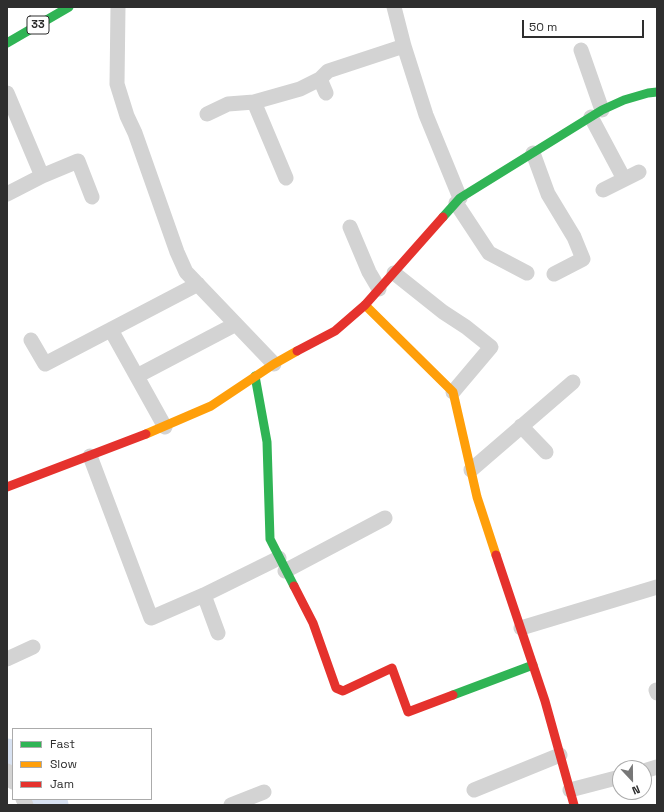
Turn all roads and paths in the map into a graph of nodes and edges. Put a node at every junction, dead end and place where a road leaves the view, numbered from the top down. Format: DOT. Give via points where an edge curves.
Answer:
graph roads {
  1 [pos="69,7"];
  2 [pos="118,7"];
  3 [pos="394,7"];
  4 [pos="7,44"];
  5 [pos="404,46"];
  6 [pos="581,50"];
  7 [pos="320,79"];
  8 [pos="657,92"];
  9 [pos="7,93"];
  10 [pos="326,93"];
  11 [pos="254,102"];
  12 [pos="597,113"];
  13 [pos="207,114"];
  14 [pos="533,153"];
  15 [pos="639,172"];
  16 [pos="42,176"];
  17 [pos="286,178"];
  18 [pos="624,179"];
  19 [pos="603,190"];
  20 [pos="7,194"];
  21 [pos="92,197"];
  22 [pos="458,200"];
  23 [pos="350,227"];
  24 [pos="394,273"];
  25 [pos="527,273"];
  26 [pos="554,274"];
  27 [pos="198,284"];
  28 [pos="379,290"];
  29 [pos="365,305"];
  30 [pos="236,324"];
  31 [pos="111,330"];
  32 [pos="31,340"];
  33 [pos="274,364"];
  34 [pos="137,376"];
  35 [pos="254,376"];
  36 [pos="573,382"];
  37 [pos="453,392"];
  38 [pos="522,426"];
  39 [pos="165,427"];
  40 [pos="546,452"];
  41 [pos="90,456"];
  42 [pos="471,470"];
  43 [pos="7,487"];
  44 [pos="384,518"];
  45 [pos="282,564"];
  46 [pos="657,587"];
  47 [pos="204,595"];
  48 [pos="521,628"];
  49 [pos="218,633"];
  50 [pos="33,647"];
  51 [pos="7,659"];
  52 [pos="533,665"];
  53 [pos="560,755"];
  54 [pos="7,771"];
  55 [pos="612,779"];
  56 [pos="12,780"];
  57 [pos="474,790"];
  58 [pos="570,790"];
  59 [pos="264,792"];
  60 [pos="231,805"];
  61 [pos="574,805"];
  1 -- 4 [label="street, 33"];
  2 -- 27 [label="street" via="117,84 177,252 186,272"];
  3 -- 5 [label="street"];
  5 -- 7 [label="street" via="328,71"];
  5 -- 22 [label="street" via="426,115"];
  6 -- 12 [label="street"];
  7 -- 10 [label="street"];
  7 -- 11 [label="street" via="300,89"];
  8 -- 12 [label="street" via="624,100"];
  9 -- 16 [label="street"];
  11 -- 13 [label="street" via="228,104"];
  11 -- 17 [label="street"];
  12 -- 14 [label="street"];
  12 -- 18 [label="street"];
  14 -- 22 [label="street"];
  14 -- 26 [label="street" via="548,194 574,237 582,259"];
  15 -- 18 [label="street"];
  16 -- 20 [label="street"];
  16 -- 21 [label="street" via="78,161"];
  18 -- 19 [label="street"];
  22 -- 24 [label="street"];
  22 -- 25 [label="street" via="489,254"];
  23 -- 28 [label="street"];
  24 -- 28 [label="street"];
  24 -- 37 [label="street" via="490,347"];
  27 -- 30 [label="street"];
  27 -- 31 [label="street"];
  28 -- 29 [label="street"];
  29 -- 33 [label="street" via="335,331"];
  29 -- 37 [label="street"];
  30 -- 33 [label="street"];
  30 -- 34 [label="street"];
  31 -- 32 [label="street" via="45,364"];
  31 -- 34 [label="street"];
  33 -- 35 [label="street"];
  34 -- 39 [label="street"];
  35 -- 39 [label="street" via="211,406"];
  35 -- 45 [label="street" via="267,442 270,539"];
  36 -- 38 [label="street"];
  37 -- 42 [label="street"];
  38 -- 40 [label="street"];
  38 -- 42 [label="street"];
  39 -- 41 [label="street"];
  41 -- 43 [label="street"];
  41 -- 47 [label="street" via="150,618"];
  42 -- 48 [label="street" via="477,497"];
  44 -- 45 [label="street"];
  45 -- 47 [label="street"];
  45 -- 52 [label="street" via="313,624 336,688 343,691 392,668 408,712"];
  46 -- 48 [label="street"];
  47 -- 49 [label="street"];
  48 -- 52 [label="street"];
  50 -- 51 [label="street"];
  52 -- 53 [label="street"];
  53 -- 57 [label="street"];
  53 -- 58 [label="street"];
  54 -- 56 [label="street"];
  55 -- 58 [label="street"];
  58 -- 61 [label="street"];
  59 -- 60 [label="street"];
}
